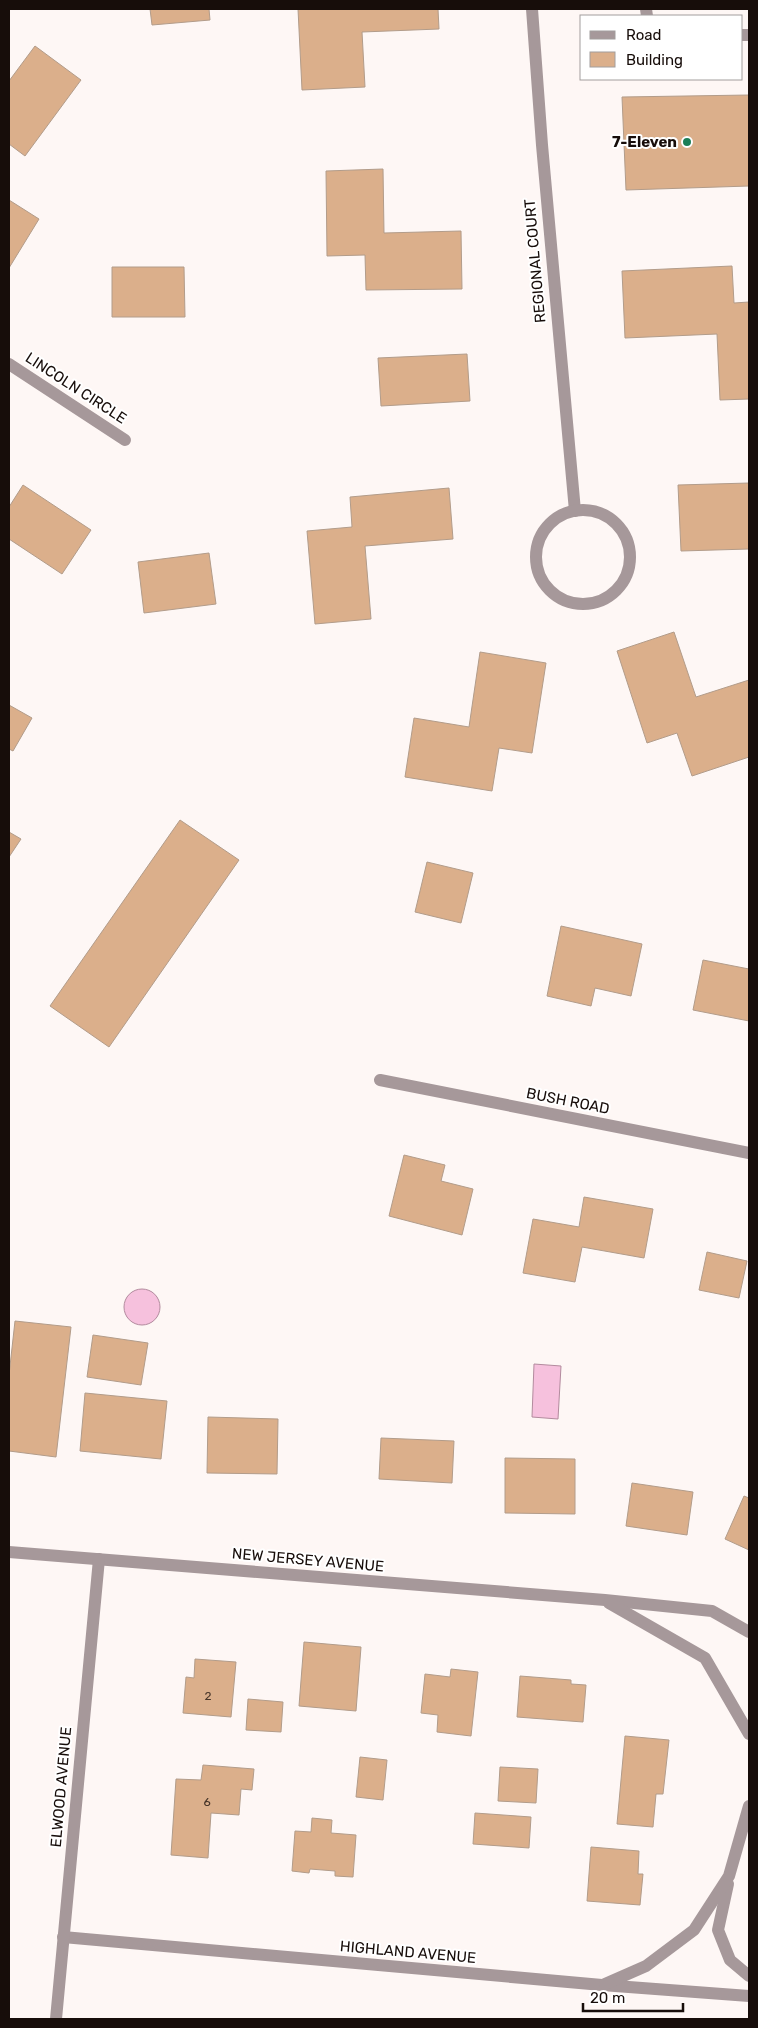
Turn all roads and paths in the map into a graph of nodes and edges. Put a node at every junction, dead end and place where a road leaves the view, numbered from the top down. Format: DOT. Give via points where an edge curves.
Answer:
graph roads {
  1 [pos="532,9"];
  2 [pos="9,364"];
  3 [pos="125,440"];
  4 [pos="574,511"];
  5 [pos="380,1080"];
  6 [pos="749,1153"];
  7 [pos="9,1552"];
  8 [pos="99,1559"];
  9 [pos="605,1600"];
  10 [pos="749,1632"];
  11 [pos="749,1734"];
  12 [pos="749,1806"];
  13 [pos="729,1876"];
  14 [pos="63,1937"];
  15 [pos="749,1976"];
  16 [pos="602,1985"];
  17 [pos="749,1996"];
  18 [pos="56,2019"];
  1 -- 4 [label="street, REGIONAL COURT"];
  2 -- 3 [label="street, LINCOLN CIRCLE"];
  4 -- 4 [label="street" via="560,516 540,538 537,568 543,582 566,601 580,604 596,602 611,595 622,584 630,555 622,532 606,516"];
  5 -- 6 [label="street, BUSH ROAD"];
  7 -- 8 [label="street, NEW JERSEY AVENUE"];
  8 -- 9 [label="street, NEW JERSEY AVENUE"];
  8 -- 14 [label="street, ELWOOD AVENUE"];
  9 -- 10 [label="street, NEW JERSEY AVENUE" via="712,1611"];
  9 -- 11 [label="street, NEW JERSEY AVENUE" via="705,1658"];
  12 -- 13 [label="street"];
  13 -- 15 [label="street" via="718,1930 730,1960"];
  13 -- 16 [label="street" via="694,1930 646,1966"];
  14 -- 16 [label="street, HIGHLAND AVENUE"];
  14 -- 18 [label="street, ELWOOD AVENUE"];
  16 -- 17 [label="street, HIGHLAND AVENUE"];
}
